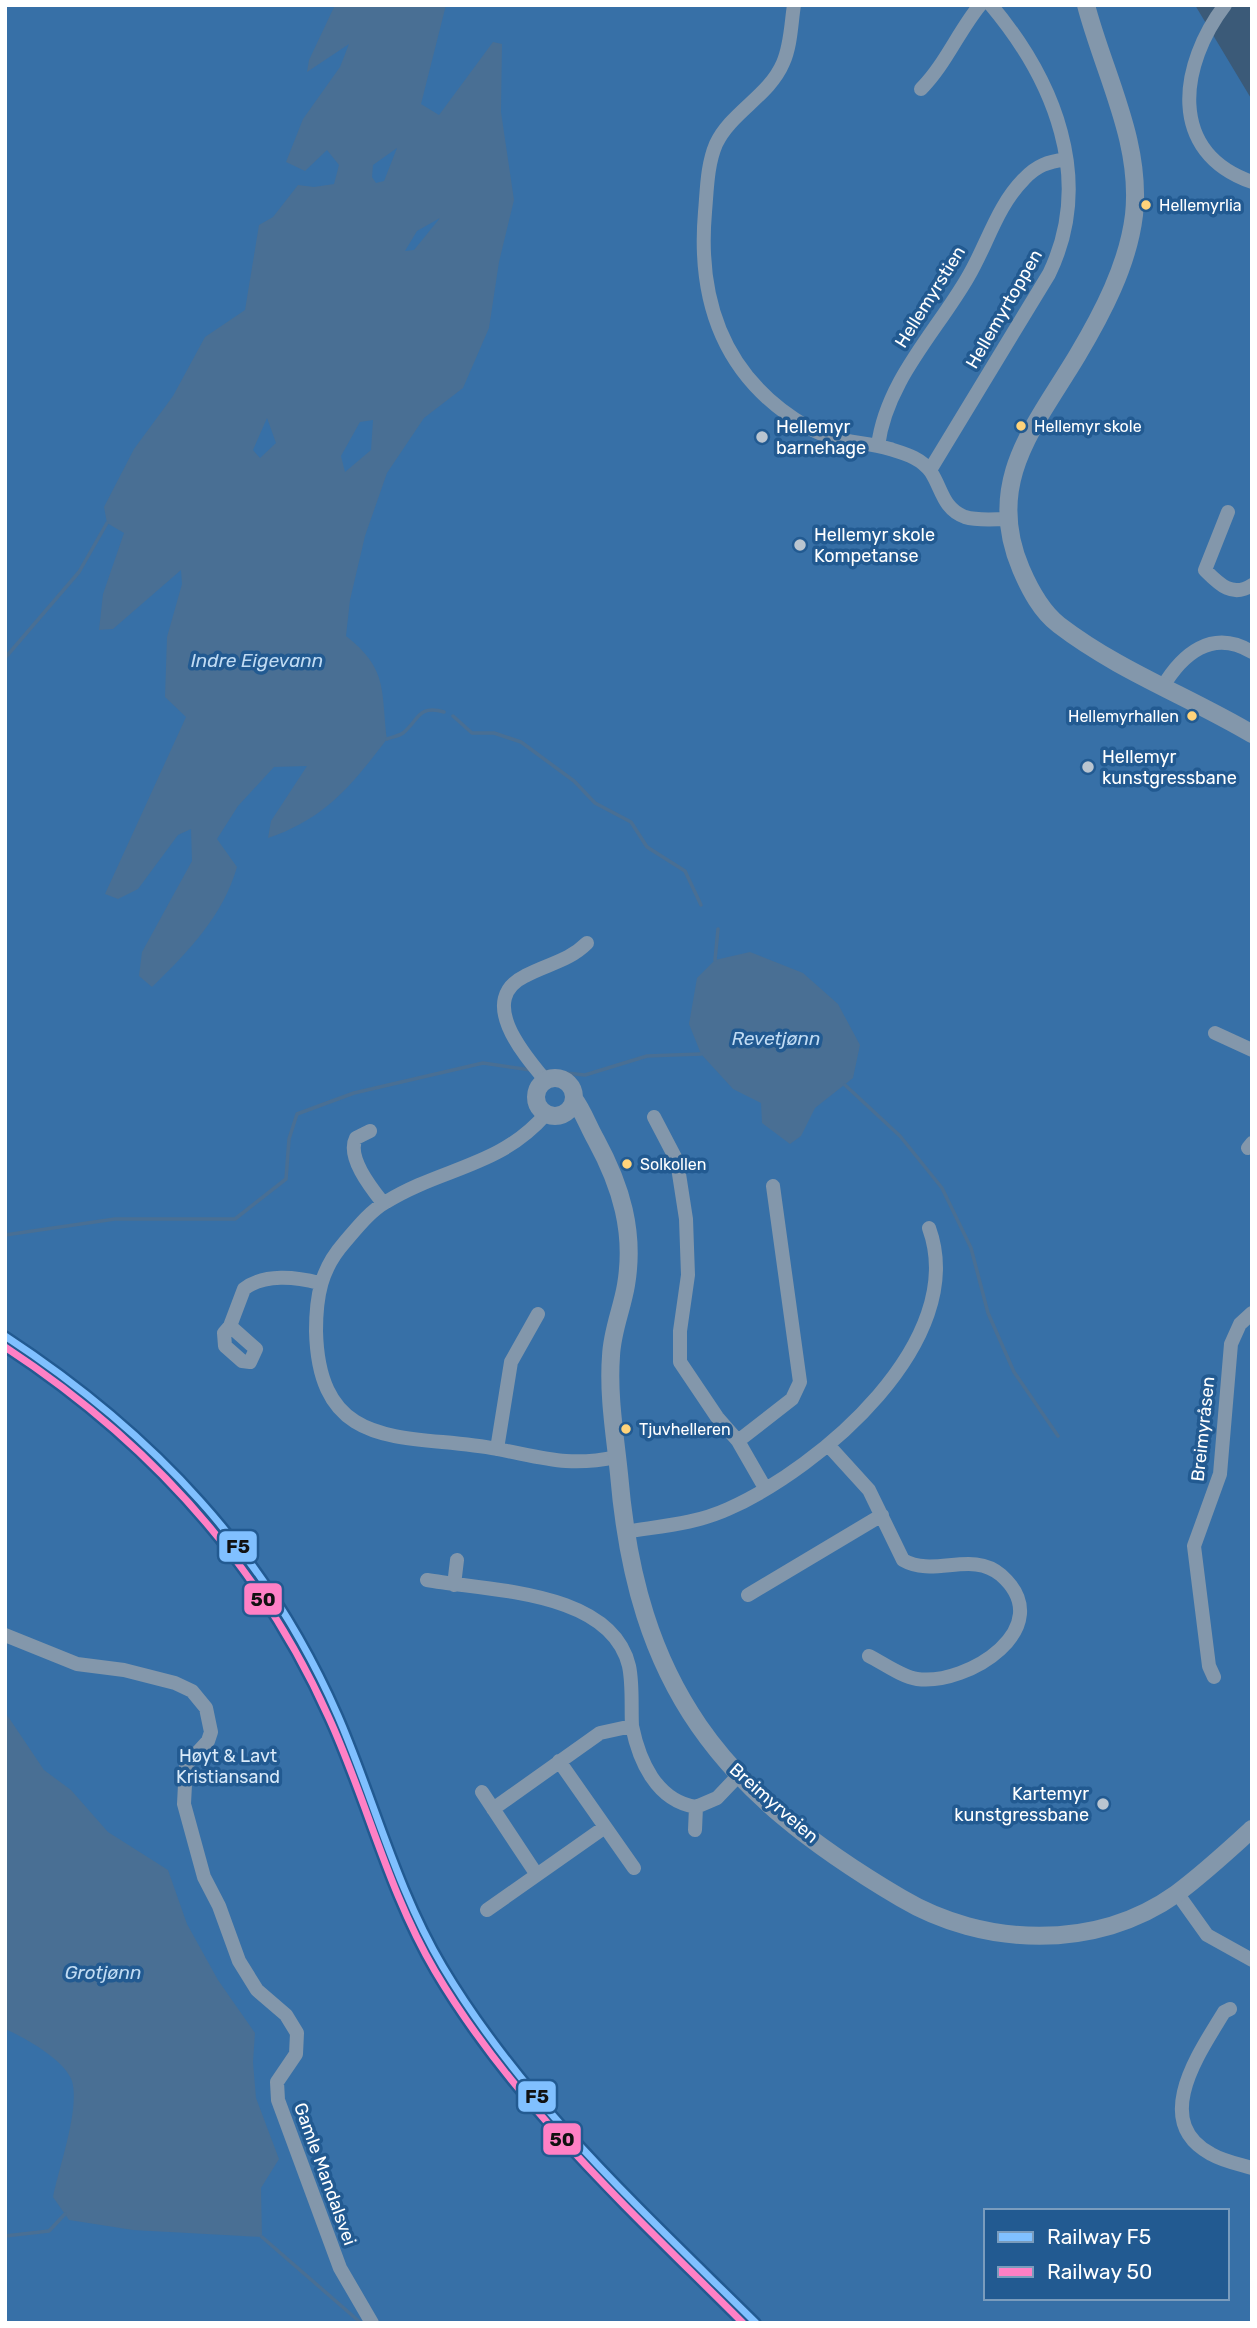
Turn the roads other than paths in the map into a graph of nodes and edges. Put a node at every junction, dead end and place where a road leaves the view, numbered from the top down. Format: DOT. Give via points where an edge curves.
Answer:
graph roads {
  1 [pos="794,5"];
  2 [pos="980,5"];
  3 [pos="991,5"];
  4 [pos="1086,5"];
  5 [pos="1225,5"];
  6 [pos="921,89"];
  7 [pos="1066,159"];
  8 [pos="1252,182"];
  9 [pos="878,446"];
  10 [pos="930,470"];
  11 [pos="1228,512"];
  12 [pos="1008,519"];
  13 [pos="1252,585"];
  14 [pos="1252,652"];
  15 [pos="1162,688"];
  16 [pos="1252,734"];
  17 [pos="587,943"];
  18 [pos="1215,1033"];
  19 [pos="1252,1051"];
  20 [pos="546,1081"];
  21 [pos="574,1099"];
  22 [pos="553,1115"];
  23 [pos="654,1117"];
  24 [pos="370,1131"];
  25 [pos="597,1143"];
  26 [pos="773,1186"];
  27 [pos="383,1203"];
  28 [pos="929,1228"];
  29 [pos="319,1283"];
  30 [pos="1252,1312"];
  31 [pos="538,1314"];
  32 [pos="230,1326"];
  33 [pos="738,1441"];
  34 [pos="829,1446"];
  35 [pos="497,1449"];
  36 [pos="617,1457"];
  37 [pos="765,1488"];
  38 [pos="882,1515"];
  39 [pos="625,1532"];
  40 [pos="457,1560"];
  41 [pos="428,1580"];
  42 [pos="454,1585"];
  43 [pos="748,1595"];
  44 [pos="5,1635"];
  45 [pos="869,1656"];
  46 [pos="1214,1678"];
  47 [pos="632,1726"];
  48 [pos="559,1761"];
  49 [pos="738,1776"];
  50 [pos="482,1792"];
  51 [pos="696,1807"];
  52 [pos="493,1809"];
  53 [pos="605,1827"];
  54 [pos="1252,1829"];
  55 [pos="695,1830"];
  56 [pos="634,1868"];
  57 [pos="537,1875"];
  58 [pos="1177,1893"];
  59 [pos="487,1910"];
  60 [pos="1252,1960"];
  61 [pos="1230,2009"];
  62 [pos="1252,2168"];
  63 [pos="372,2323"];
  1 -- 9 [label="street" via="783,63 721,133 711,159 702,239 705,285 727,348 764,396 821,434"];
  2 -- 6 [label="street" via="937,73"];
  3 -- 7 [label="street, Hellemyrtoppen" via="1042,78 1060,123"];
  4 -- 12 [label="street" via="1128,137 1134,214 1105,305 1028,432 1012,479"];
  5 -- 8 [label="street" via="1192,64 1188,106 1212,156"];
  7 -- 9 [label="street, Hellemyrstien" via="1045,162 1026,176 1006,202 970,275 908,368 883,421"];
  7 -- 10 [label="street, Hellemyrtoppen" via="1067,212 1057,258"];
  9 -- 10 [label="street" via="912,456"];
  10 -- 12 [label="street" via="945,501 957,513"];
  11 -- 13 [label="street" via="1205,570 1231,591"];
  12 -- 15 [label="street" via="1016,557 1045,612 1115,664"];
  14 -- 15 [label="street" via="1232,643 1197,648 1180,660"];
  15 -- 16 [label="street"];
  17 -- 20 [label="street" via="568,959 519,979 506,996 507,1024 513,1038"];
  18 -- 19 [label="street"];
  20 -- 21 [label="street" via="568,1083"];
  20 -- 22 [label="street" via="536,1095 538,1106"];
  21 -- 22 [label="street" via="569,1110"];
  21 -- 25 [label="street, Breimyrveien"];
  22 -- 25 [label="street, Breimyrveien"];
  22 -- 27 [label="street" via="499,1154"];
  23 -- 33 [label="street" via="677,1161 686,1219 688,1275 680,1362"];
  24 -- 27 [label="street" via="356,1138 355,1150 366,1181"];
  25 -- 36 [label="street, Breimyrveien" via="618,1183 628,1233 627,1281 610,1358"];
  26 -- 33 [label="street" via="800,1382 792,1399"];
  27 -- 29 [label="street" via="336,1252"];
  28 -- 34 [label="street" via="937,1252 934,1281 917,1343"];
  29 -- 32 [label="street" via="292,1277 248,1285"];
  29 -- 35 [label="street" via="320,1368 331,1397 351,1417 394,1438"];
  30 -- 46 [label="street, Breimyråsen" via="1231,1344 1220,1474 1194,1546"];
  31 -- 35 [label="street" via="511,1362"];
  33 -- 37 [label="street"];
  34 -- 37 [label="street"];
  34 -- 38 [label="street" via="869,1490"];
  35 -- 36 [label="street" via="558,1462"];
  36 -- 39 [label="street, Breimyrveien"];
  37 -- 39 [label="street" via="697,1520"];
  38 -- 43 [label="street"];
  38 -- 45 [label="street" via="903,1560 926,1567 976,1563 990,1567 1010,1586 1018,1614 1014,1633 1004,1647 975,1667 951,1676 915,1679"];
  39 -- 49 [label="street, Breimyrveien" via="638,1597 662,1663 690,1714"];
  40 -- 42 [label="street"];
  41 -- 42 [label="street"];
  42 -- 47 [label="street" via="551,1601 600,1623 615,1637 629,1665"];
  44 -- 63 [label="street, Gamle Mandalsvei" via="68,1662 175,1683 192,1691 206,1707 210,1738 189,1760 184,1774 186,1814 204,1877 239,1961 257,1990 286,2015 297,2033 296,2054 277,2082 278,2099 340,2268"];
  47 -- 48 [label="street" via="600,1733"];
  47 -- 51 [label="street" via="650,1776 674,1798"];
  48 -- 52 [label="street"];
  48 -- 53 [label="street"];
  49 -- 51 [label="street" via="717,1798"];
  49 -- 58 [label="street, Breimyrveien" via="852,1866 909,1903 957,1924 1017,1936 1070,1933 1119,1922"];
  50 -- 52 [label="street"];
  51 -- 55 [label="street"];
  52 -- 57 [label="street"];
  53 -- 56 [label="street"];
  53 -- 57 [label="street"];
  54 -- 58 [label="street, Breimyrveien"];
  57 -- 59 [label="street"];
  58 -- 60 [label="street" via="1207,1935"];
  61 -- 62 [label="street" via="1224,2012 1186,2080 1182,2117 1193,2139 1208,2153"];
}
